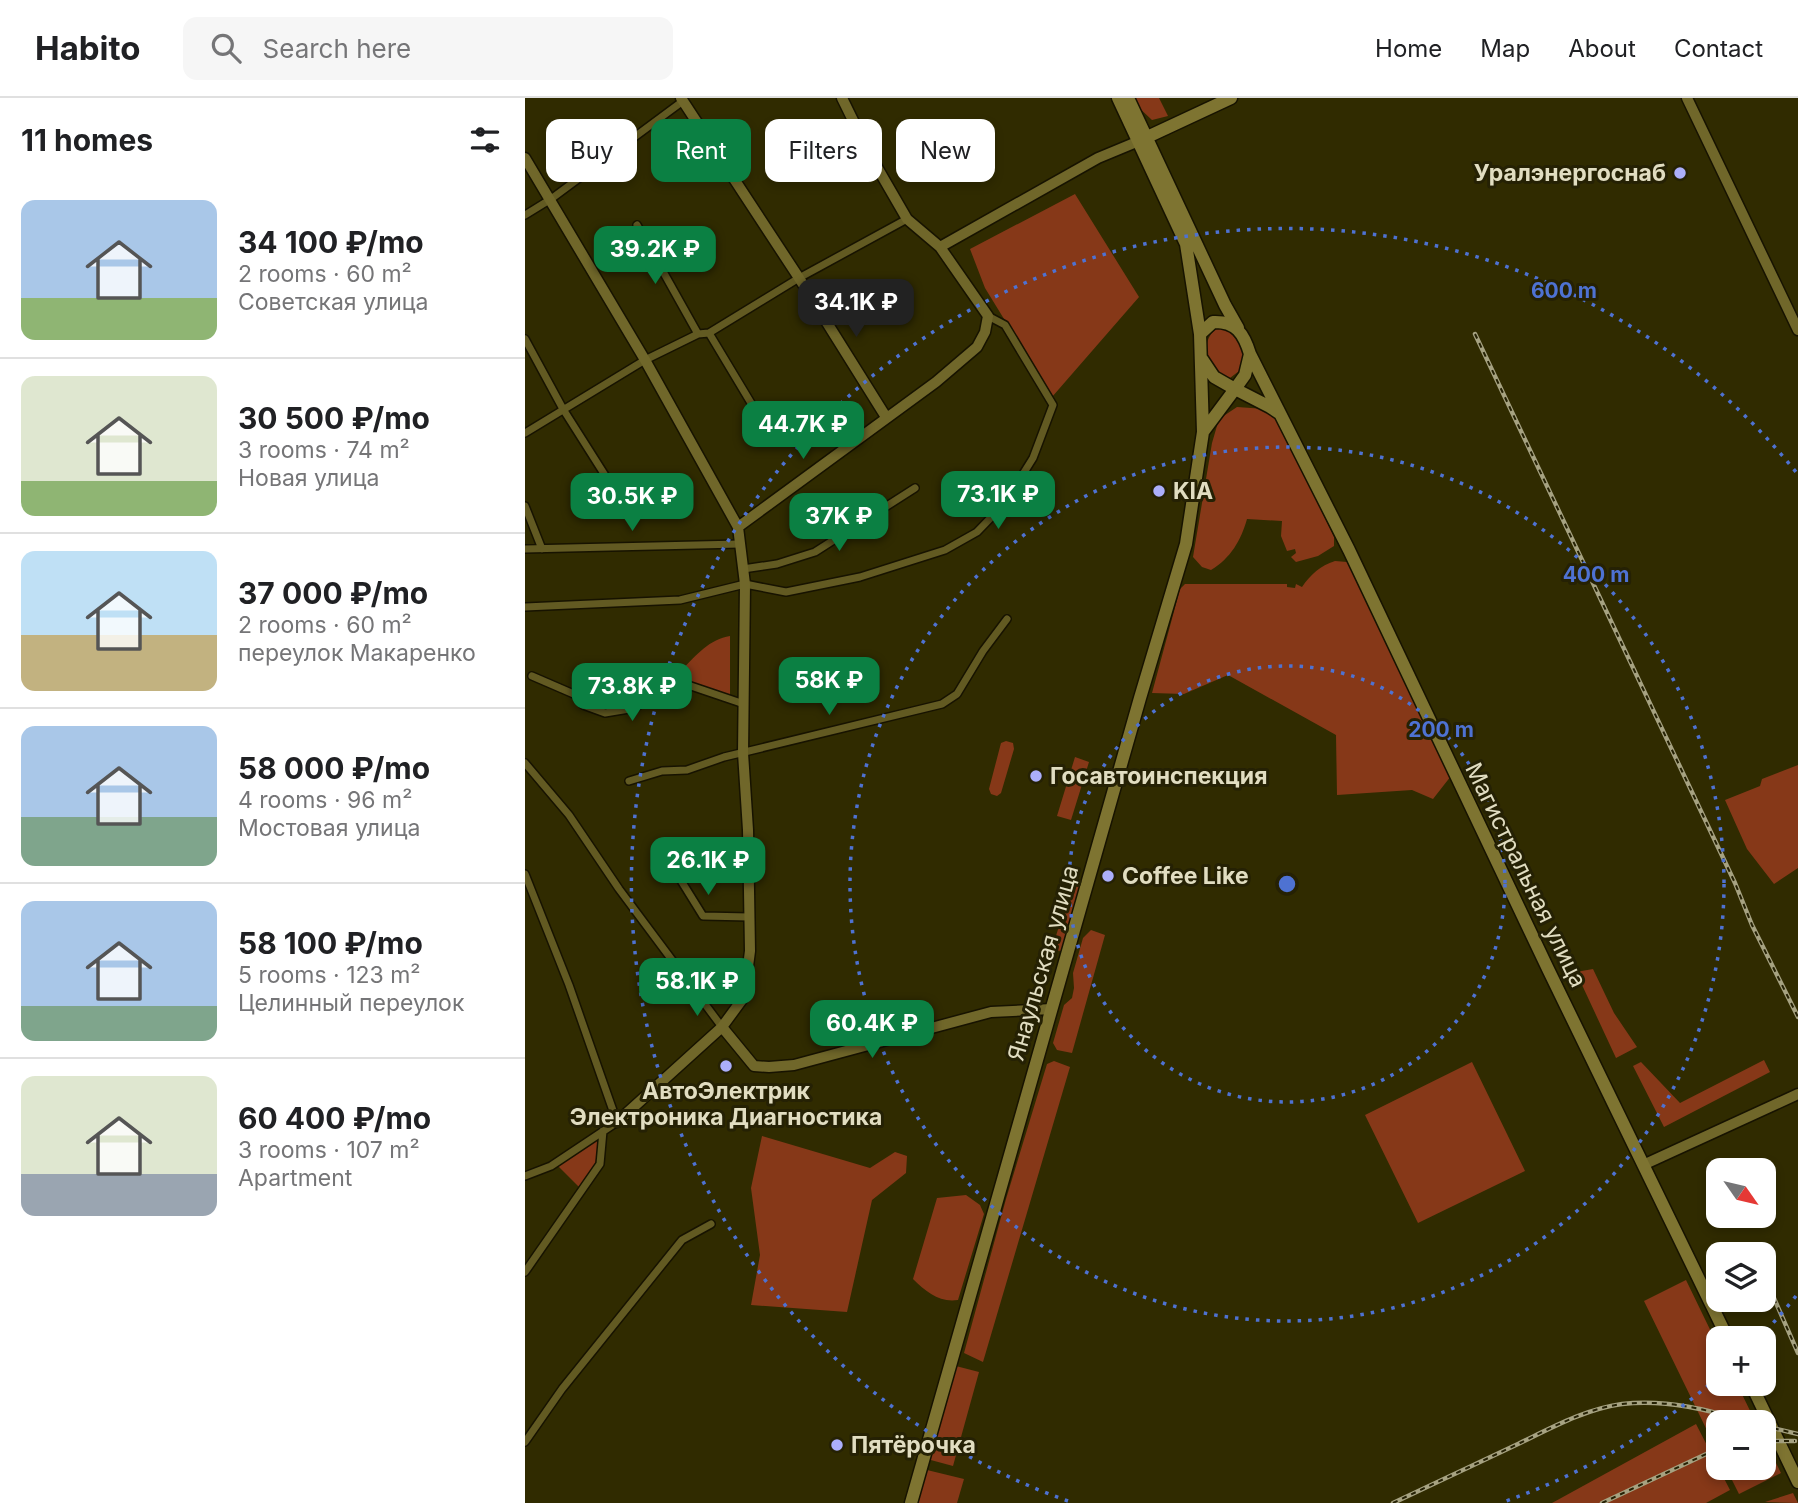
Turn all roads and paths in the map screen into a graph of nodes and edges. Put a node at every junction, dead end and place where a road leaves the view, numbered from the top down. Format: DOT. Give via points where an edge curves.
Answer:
graph roads {
  1 [pos="842,98"];
  2 [pos="1118,98"];
  3 [pos="1128,98"];
  4 [pos="1231,98"];
  5 [pos="1687,98"];
  6 [pos="682,99"];
  7 [pos="1144,139"];
  8 [pos="525,158"];
  9 [pos="551,199"];
  10 [pos="525,215"];
  11 [pos="907,219"];
  12 [pos="636,225"];
  13 [pos="940,247"];
  14 [pos="799,278"];
  15 [pos="988,316"];
  16 [pos="1238,328"];
  17 [pos="1798,330"];
  18 [pos="709,333"];
  19 [pos="698,334"];
  20 [pos="1200,334"];
  21 [pos="525,339"];
  22 [pos="1251,354"];
  23 [pos="1201,358"];
  24 [pos="645,360"];
  25 [pos="1235,389"];
  26 [pos="563,409"];
  27 [pos="1281,416"];
  28 [pos="886,417"];
  29 [pos="1203,432"];
  30 [pos="525,433"];
  31 [pos="769,433"];
  32 [pos="608,480"];
  33 [pos="915,488"];
  34 [pos="525,506"];
  35 [pos="738,527"];
  36 [pos="740,544"];
  37 [pos="542,549"];
  38 [pos="525,550"];
  39 [pos="743,569"];
  40 [pos="745,584"];
  41 [pos="525,607"];
  42 [pos="1007,619"];
  43 [pos="532,676"];
  44 [pos="744,704"];
  45 [pos="743,752"];
  46 [pos="525,763"];
  47 [pos="629,781"];
  48 [pos="671,866"];
  49 [pos="525,874"];
  50 [pos="749,917"];
  51 [pos="1052,1009"];
  52 [pos="722,1027"];
  53 [pos="1798,1094"];
  54 [pos="617,1122"];
  55 [pos="603,1131"];
  56 [pos="1643,1165"];
  57 [pos="525,1176"];
  58 [pos="711,1224"];
  59 [pos="525,1272"];
  60 [pos="1722,1326"];
  61 [pos="1757,1396"];
  62 [pos="525,1441"];
  63 [pos="1798,1482"];
  64 [pos="911,1503"];
  1 -- 11 [label="street"];
  2 -- 7 [label="main road, Магистральная улица"];
  3 -- 7 [label="main road, Магистральная улица"];
  4 -- 7 [label="main road"];
  5 -- 17 [label="street"];
  6 -- 9 [label="street"];
  6 -- 14 [label="street"];
  7 -- 13 [label="street" via="1098,158"];
  7 -- 16 [label="main road, Магистральная улица"];
  7 -- 20 [label="main road, Магистральная улица" via="1186,244"];
  8 -- 9 [label="street"];
  9 -- 10 [label="street"];
  9 -- 24 [label="street"];
  11 -- 13 [label="street"];
  11 -- 14 [label="street"];
  12 -- 19 [label="street"];
  13 -- 15 [label="street"];
  14 -- 18 [label="street"];
  14 -- 28 [label="street"];
  15 -- 28 [label="street" via="977,347"];
  15 -- 40 [label="street" via="1005,325 1053,405 1033,458 1005,503 977,532 945,550 860,577 786,592"];
  16 -- 20 [label="main road" via="1213,322"];
  16 -- 22 [label="main road, Магистральная улица"];
  18 -- 19 [label="street"];
  18 -- 31 [label="street"];
  19 -- 24 [label="street"];
  20 -- 23 [label="main road, Магистральная улица"];
  21 -- 26 [label="street"];
  22 -- 25 [label="main road"];
  22 -- 27 [label="main road, Магистральная улица"];
  23 -- 25 [label="main road" via="1214,377"];
  23 -- 29 [label="main road, Магистральная улица"];
  24 -- 26 [label="street"];
  24 -- 35 [label="street"];
  25 -- 27 [label="main road"];
  25 -- 29 [label="main road"];
  26 -- 30 [label="street"];
  26 -- 32 [label="street"];
  27 -- 56 [label="main road, Магистральная улица"];
  28 -- 35 [label="street"];
  29 -- 51 [label="main road, Янаульская улица" via="1186,544"];
  33 -- 39 [label="street" via="815,552"];
  34 -- 37 [label="street"];
  35 -- 36 [label="street"];
  36 -- 37 [label="street"];
  36 -- 39 [label="street"];
  37 -- 38 [label="street"];
  39 -- 40 [label="street"];
  40 -- 41 [label="street" via="680,600"];
  40 -- 44 [label="street"];
  42 -- 45 [label="street" via="957,694 942,704"];
  43 -- 44 [label="street" via="605,713 635,708 664,687 685,684"];
  44 -- 45 [label="street"];
  45 -- 47 [label="street" via="687,770 662,771"];
  45 -- 50 [label="street"];
  46 -- 52 [label="street" via="569,815"];
  48 -- 50 [label="street" via="703,916"];
  49 -- 54 [label="street"];
  50 -- 52 [label="street" via="744,997"];
  51 -- 52 [label="street" via="992,1012 802,1063 769,1067 754,1066"];
  51 -- 64 [label="main road, Янаульская улица"];
  52 -- 54 [label="street"];
  53 -- 56 [label="street"];
  54 -- 55 [label="street"];
  55 -- 57 [label="street" via="551,1166"];
  55 -- 59 [label="street" via="600,1164"];
  56 -- 60 [label="main road, Магистральная улица"];
  58 -- 62 [label="street" via="682,1240"];
  61 -- 63 [label="main road"];
}
